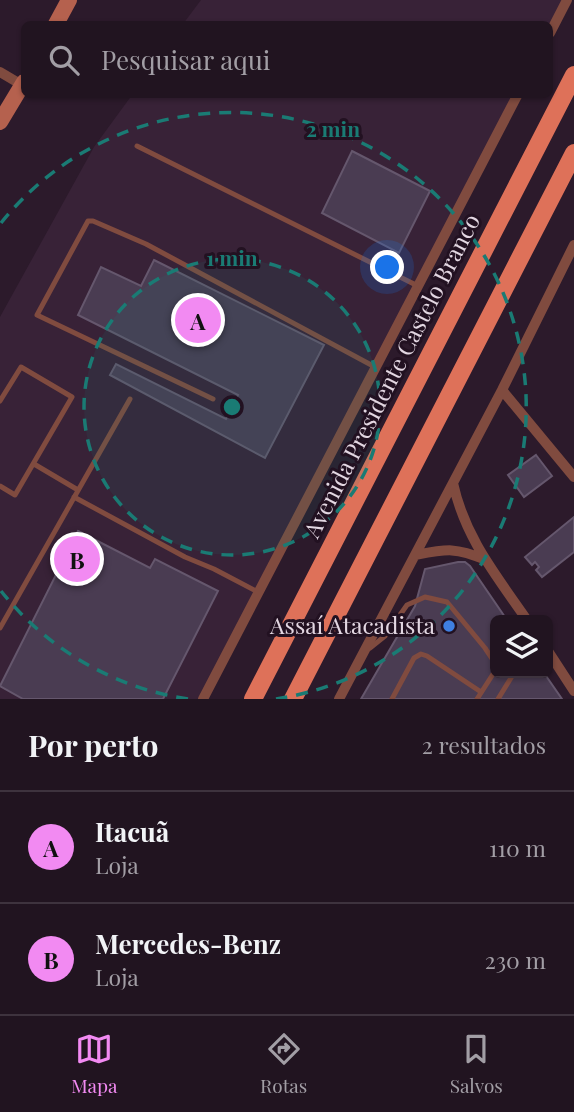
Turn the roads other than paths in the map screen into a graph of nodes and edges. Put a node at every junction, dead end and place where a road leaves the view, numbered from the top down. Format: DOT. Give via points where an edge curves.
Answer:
graph roads {
  1 [pos="69,0"];
  2 [pos="567,0"];
  3 [pos="58,21"];
  4 [pos="553,27"];
  5 [pos="0,72"];
  6 [pos="574,75"];
  7 [pos="21,82"];
  8 [pos="21,86"];
  9 [pos="516,98"];
  10 [pos="0,122"];
  11 [pos="137,146"];
  12 [pos="574,153"];
  13 [pos="574,245"];
  14 [pos="418,286"];
  15 [pos="375,367"];
  16 [pos="502,390"];
  17 [pos="130,399"];
  18 [pos="213,399"];
  19 [pos="0,401"];
  20 [pos="34,464"];
  21 [pos="574,477"];
  22 [pos="453,483"];
  23 [pos="0,486"];
  24 [pos="78,490"];
  25 [pos="74,496"];
  26 [pos="415,555"];
  27 [pos="486,560"];
  28 [pos="258,592"];
  29 [pos="524,615"];
  30 [pos="0,628"];
  31 [pos="362,654"];
  32 [pos="490,656"];
  33 [pos="553,659"];
  34 [pos="490,678"];
  35 [pos="511,678"];
  36 [pos="574,691"];
  37 [pos="481,692"];
  38 [pos="203,699"];
  39 [pos="253,699"];
  40 [pos="293,699"];
  41 [pos="339,699"];
  42 [pos="392,699"];
  43 [pos="477,699"];
  44 [pos="498,699"];
  1 -- 3 [label="street"];
  2 -- 4 [label="street"];
  5 -- 7 [label="street"];
  6 -- 39 [label="main road, Avenida Presidente Castelo Branco"];
  8 -- 10 [label="street"];
  9 -- 14 [label="street, Avenida Presidente Castelo Branco"];
  11 -- 14 [label="lane"];
  12 -- 40 [label="main road"];
  13 -- 16 [label="street"];
  14 -- 15 [label="street, Avenida Presidente Castelo Branco"];
  15 -- 18 [label="lane" via="146,244 88,221 37,315"];
  15 -- 28 [label="street, Avenida Presidente Castelo Branco"];
  16 -- 21 [label="street"];
  16 -- 22 [label="street"];
  17 -- 24 [label="lane"];
  19 -- 20 [label="lane" via="20,367 72,397"];
  20 -- 23 [label="lane" via="15,495"];
  20 -- 24 [label="lane"];
  22 -- 26 [label="street"];
  22 -- 27 [label="street" via="458,509"];
  24 -- 25 [label="lane"];
  25 -- 28 [label="lane"];
  25 -- 30 [label="lane"];
  26 -- 27 [label="street" via="463,550"];
  26 -- 31 [label="street"];
  27 -- 29 [label="street"];
  28 -- 38 [label="street, Avenida Presidente Castelo Branco"];
  31 -- 32 [label="lane" via="385,636 407,605 425,597 447,602"];
  31 -- 41 [label="street"];
  33 -- 36 [label="street"];
  34 -- 37 [label="lane"];
  35 -- 44 [label="lane"];
  37 -- 42 [label="lane" via="421,654 414,658"];
  37 -- 43 [label="lane"];
}
